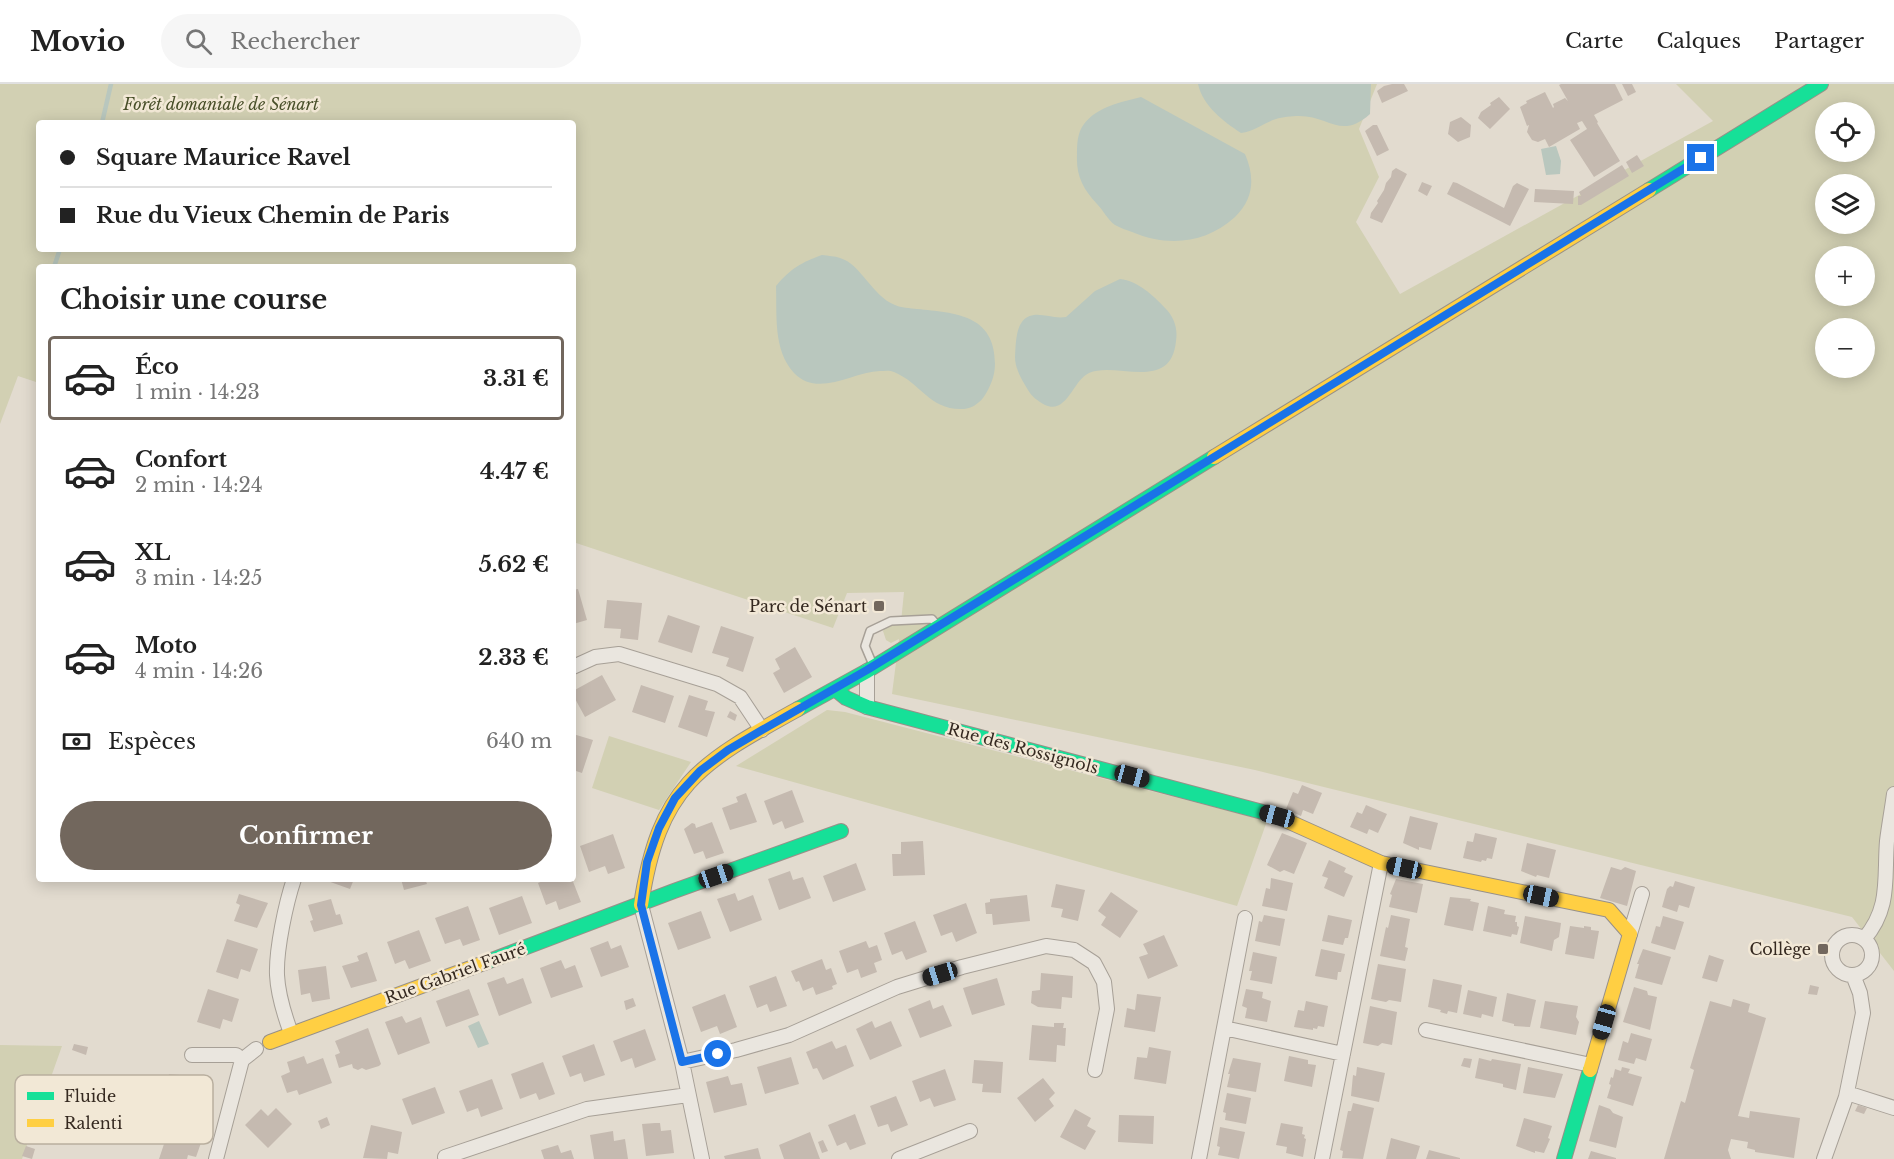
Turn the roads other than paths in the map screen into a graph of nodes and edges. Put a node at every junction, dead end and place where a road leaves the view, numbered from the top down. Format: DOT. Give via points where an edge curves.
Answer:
graph roads {
  1 [pos="1821,84"];
  2 [pos="939,626"];
  3 [pos="576,666"];
  4 [pos="870,669"];
  5 [pos="835,688"];
  6 [pos="867,707"];
  7 [pos="762,730"];
  8 [pos="1894,794"];
  9 [pos="841,831"];
  10 [pos="1381,863"];
  11 [pos="293,882"];
  12 [pos="1642,894"];
  13 [pos="641,905"];
  14 [pos="1245,918"];
  15 [pos="1630,934"];
  16 [pos="1864,939"];
  17 [pos="1853,975"];
  18 [pos="1224,1028"];
  19 [pos="1426,1030"];
  20 [pos="291,1033"];
  21 [pos="270,1042"];
  22 [pos="256,1048"];
  23 [pos="1343,1054"];
  24 [pos="192,1055"];
  25 [pos="242,1060"];
  26 [pos="682,1062"];
  27 [pos="1591,1065"];
  28 [pos="1095,1070"];
  29 [pos="1847,1093"];
  30 [pos="688,1095"];
  31 [pos="1894,1108"];
  32 [pos="970,1131"];
  33 [pos="445,1157"];
  34 [pos="216,1159"];
  35 [pos="702,1159"];
  36 [pos="899,1159"];
  37 [pos="1199,1159"];
  38 [pos="1322,1159"];
  39 [pos="1564,1159"];
  40 [pos="1824,1159"];
  1 -- 2 [label="street"];
  2 -- 4 [label="street"];
  2 -- 4 [label="lane" via="932,619 891,621 870,631 865,646"];
  3 -- 7 [label="street" via="595,657 619,654 717,684 740,697"];
  4 -- 5 [label="street"];
  4 -- 6 [label="street"];
  5 -- 6 [label="street, Rue des Rossignols"];
  5 -- 7 [label="street"];
  6 -- 10 [label="street, Rue des Rossignols" via="1277,816"];
  7 -- 13 [label="street" via="700,771 675,798 647,862"];
  8 -- 16 [label="street" via="1883,907"];
  9 -- 13 [label="street, Rue Gabriel Fauré"];
  10 -- 15 [label="street, Rue des Rossignols" via="1609,910"];
  10 -- 23 [label="street"];
  11 -- 20 [label="street" via="283,922 277,974"];
  12 -- 15 [label="street"];
  13 -- 20 [label="street, Rue Gabriel Fauré"];
  13 -- 26 [label="street"];
  14 -- 18 [label="street"];
  15 -- 27 [label="street"];
  16 -- 17 [label="street" via="1871,948 1870,964 1862,973"];
  16 -- 17 [label="street" via="1848,935 1833,949 1836,968"];
  17 -- 29 [label="street" via="1863,1013"];
  18 -- 23 [label="street"];
  18 -- 37 [label="street"];
  19 -- 27 [label="street"];
  20 -- 21 [label="street, Rue Gabriel Fauré"];
  22 -- 25 [label="street"];
  23 -- 38 [label="street"];
  24 -- 25 [label="street" via="236,1055"];
  25 -- 34 [label="street"];
  26 -- 28 [label="street" via="789,1035 897,987 1046,946 1074,950 1094,963 1104,982 1107,1009"];
  26 -- 30 [label="street"];
  27 -- 39 [label="street"];
  29 -- 31 [label="street"];
  29 -- 40 [label="street"];
  30 -- 33 [label="street" via="587,1109"];
  30 -- 35 [label="street"];
  32 -- 36 [label="street"];
}
